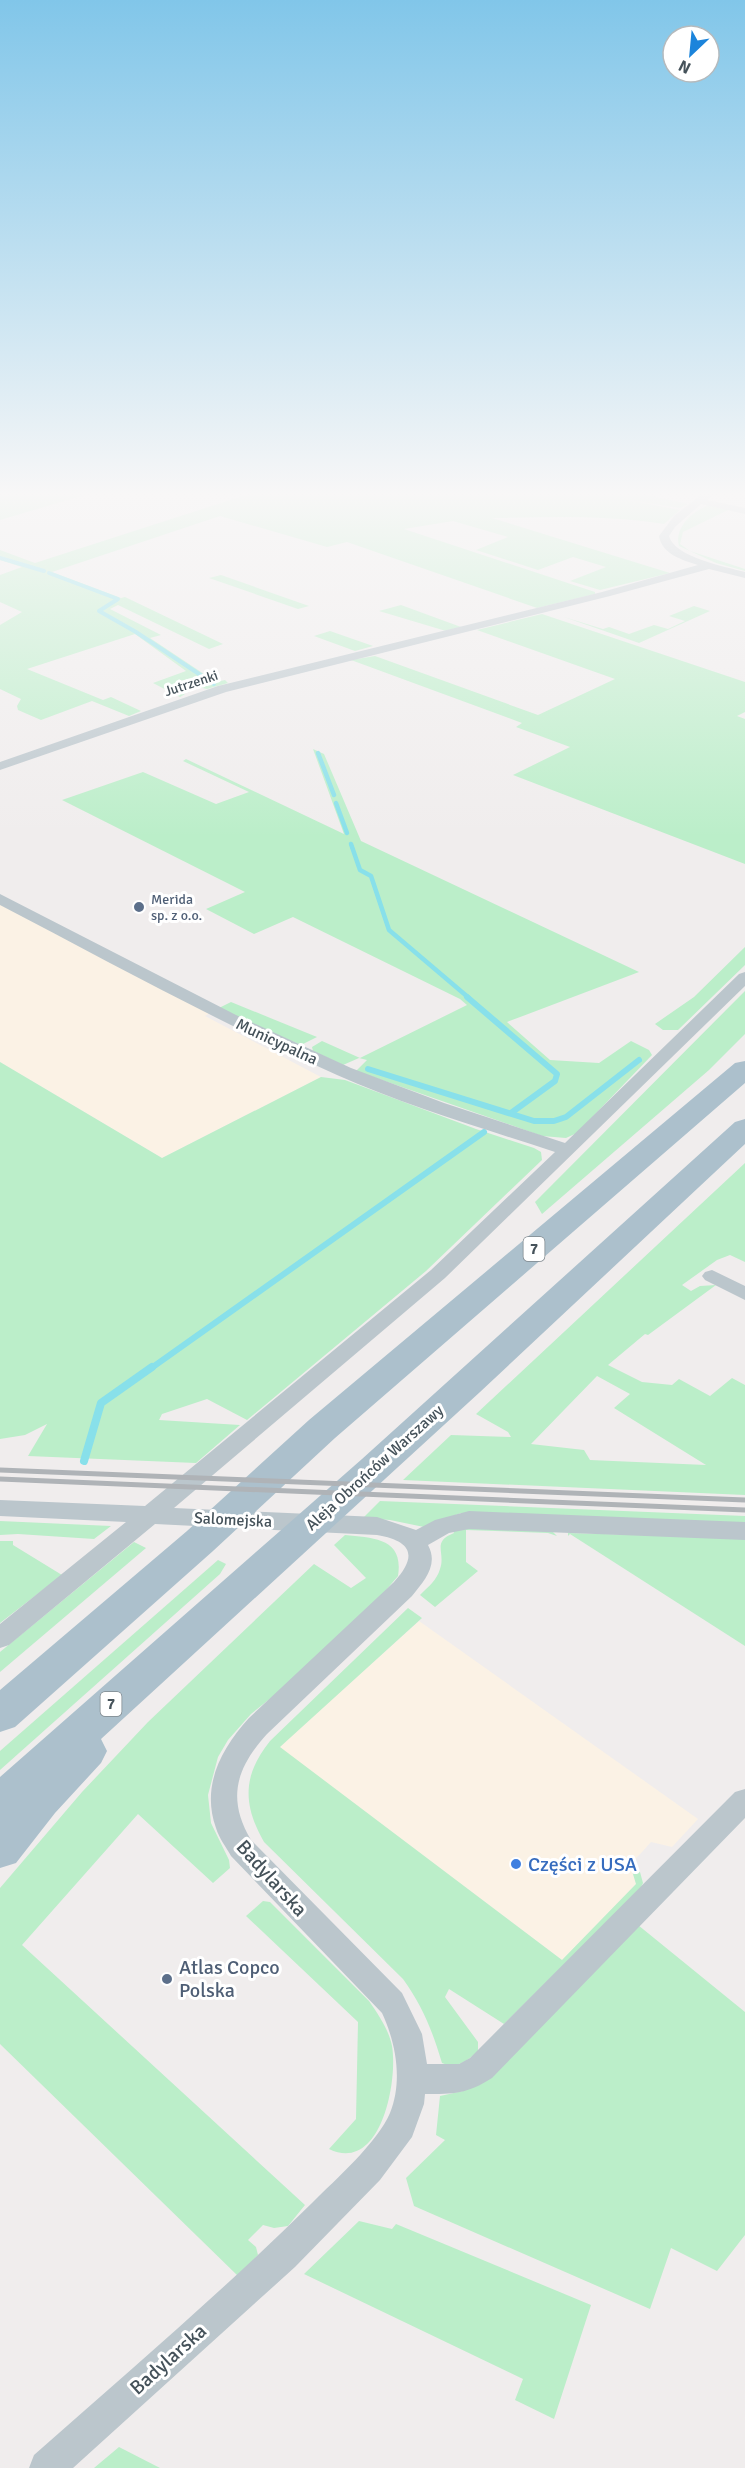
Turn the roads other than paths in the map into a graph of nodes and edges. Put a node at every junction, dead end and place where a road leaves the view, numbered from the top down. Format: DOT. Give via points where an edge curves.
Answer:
graph roads {
  1 [pos="557,606"];
  2 [pos="0,766"];
  3 [pos="0,899"];
  4 [pos="745,976"];
  5 [pos="745,1069"];
  6 [pos="745,1128"];
  7 [pos="568,1150"];
  8 [pos="712,1276"];
  9 [pos="745,1294"];
  10 [pos="0,1508"];
  11 [pos="745,1531"];
  12 [pos="414,1542"];
  13 [pos="223,1606"];
  14 [pos="0,1638"];
  15 [pos="0,1715"];
  16 [pos="745,1800"];
  17 [pos="0,1803"];
  18 [pos="0,1850"];
  19 [pos="413,2079"];
  20 [pos="47,2468"];
  1 -- 2 [label="street, Jutrzenki" via="222,689"];
  3 -- 7 [label="street, Municypalna" via="220,1014 345,1072"];
  4 -- 7 [label="street"];
  5 -- 15 [label="main road, 7" via="322,1430"];
  6 -- 13 [label="main road, Aleja Obrońców Warszawy / 7"];
  7 -- 14 [label="street" via="438,1274"];
  8 -- 9 [label="street"];
  10 -- 12 [label="street, Salomejska" via="377,1526 398,1530"];
  11 -- 12 [label="street" via="469,1520 443,1527"];
  12 -- 19 [label="street, Badylarska" via="421,1560 413,1578 252,1732 230,1766 224,1790 229,1827 241,1848 392,2004 407,2034"];
  13 -- 17 [label="main road, Aleja Obrońców Warszawy / 7"];
  13 -- 18 [label="main road" via="40,1800"];
  16 -- 19 [label="street" via="481,2068 459,2079"];
  19 -- 20 [label="street, Badylarska" via="405,2118 369,2169 283,2254"];
}
